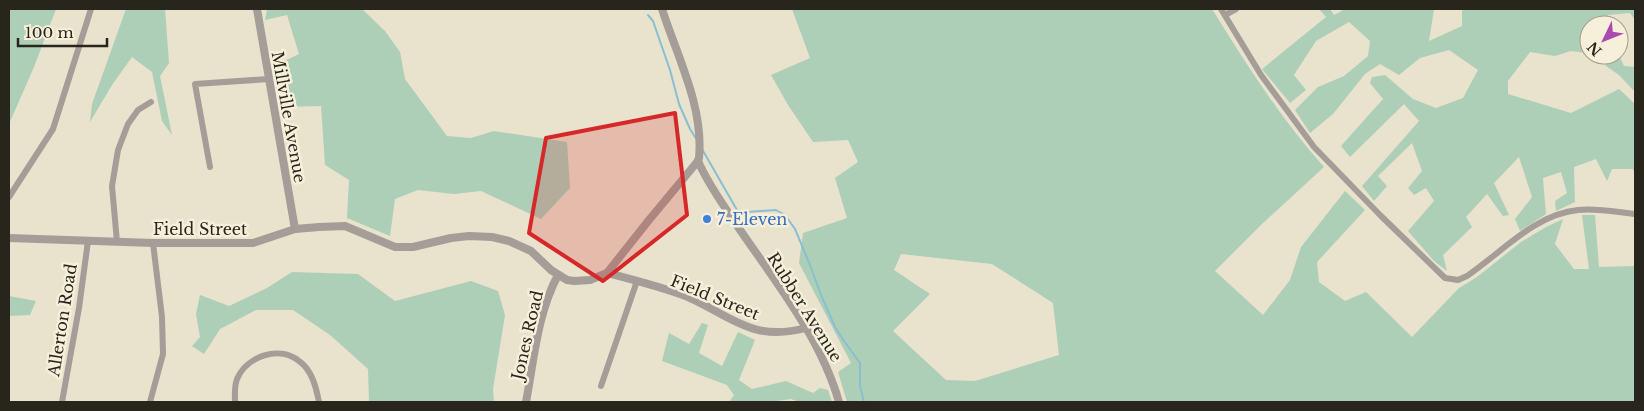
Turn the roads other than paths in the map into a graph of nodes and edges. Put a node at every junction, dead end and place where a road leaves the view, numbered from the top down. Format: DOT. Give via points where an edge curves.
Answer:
graph roads {
  1 [pos="91,9"];
  2 [pos="257,9"];
  3 [pos="662,9"];
  4 [pos="1221,9"];
  5 [pos="1236,9"];
  6 [pos="1225,16"];
  7 [pos="269,79"];
  8 [pos="152,102"];
  9 [pos="699,160"];
  10 [pos="210,167"];
  11 [pos="9,197"];
  12 [pos="1635,214"];
  13 [pos="295,230"];
  14 [pos="9,238"];
  15 [pos="88,241"];
  16 [pos="117,242"];
  17 [pos="153,244"];
  18 [pos="607,272"];
  19 [pos="558,275"];
  20 [pos="637,281"];
  21 [pos="806,328"];
  22 [pos="602,386"];
  23 [pos="62,402"];
  24 [pos="150,402"];
  25 [pos="235,402"];
  26 [pos="319,402"];
  27 [pos="526,402"];
  28 [pos="839,402"];
  1 -- 11 [label="street" via="52,129"];
  2 -- 7 [label="street, Millville Avenue"];
  3 -- 9 [label="street, Rubber Avenue" via="696,111"];
  4 -- 6 [label="street"];
  5 -- 6 [label="street"];
  6 -- 12 [label="street" via="1261,75 1314,147 1445,278 1454,280 1467,276 1526,232 1558,214 1585,210"];
  7 -- 10 [label="street" via="195,84"];
  7 -- 13 [label="street, Millville Avenue"];
  8 -- 16 [label="street" via="138,110 128,124 118,150 112,186"];
  9 -- 18 [label="street"];
  9 -- 21 [label="street, Rubber Avenue" via="709,184"];
  13 -- 17 [label="street, Field Street" via="253,243"];
  13 -- 19 [label="street, Field Street" via="344,226 395,247 413,247 469,236 492,237 531,251"];
  14 -- 15 [label="street, Field Street"];
  15 -- 16 [label="street, Field Street"];
  15 -- 23 [label="street, Allerton Road"];
  16 -- 17 [label="street, Field Street"];
  17 -- 24 [label="street" via="163,354"];
  18 -- 19 [label="street, Field Street" via="582,281 567,280"];
  18 -- 20 [label="street, Field Street"];
  19 -- 27 [label="street, Jones Road" via="549,291"];
  20 -- 21 [label="street, Field Street" via="688,297 742,325 781,333"];
  20 -- 22 [label="street"];
  21 -- 28 [label="street, Rubber Avenue" via="832,378"];
  25 -- 26 [label="street" via="236,381 242,371 249,363 272,353 299,360 314,383"];
}
